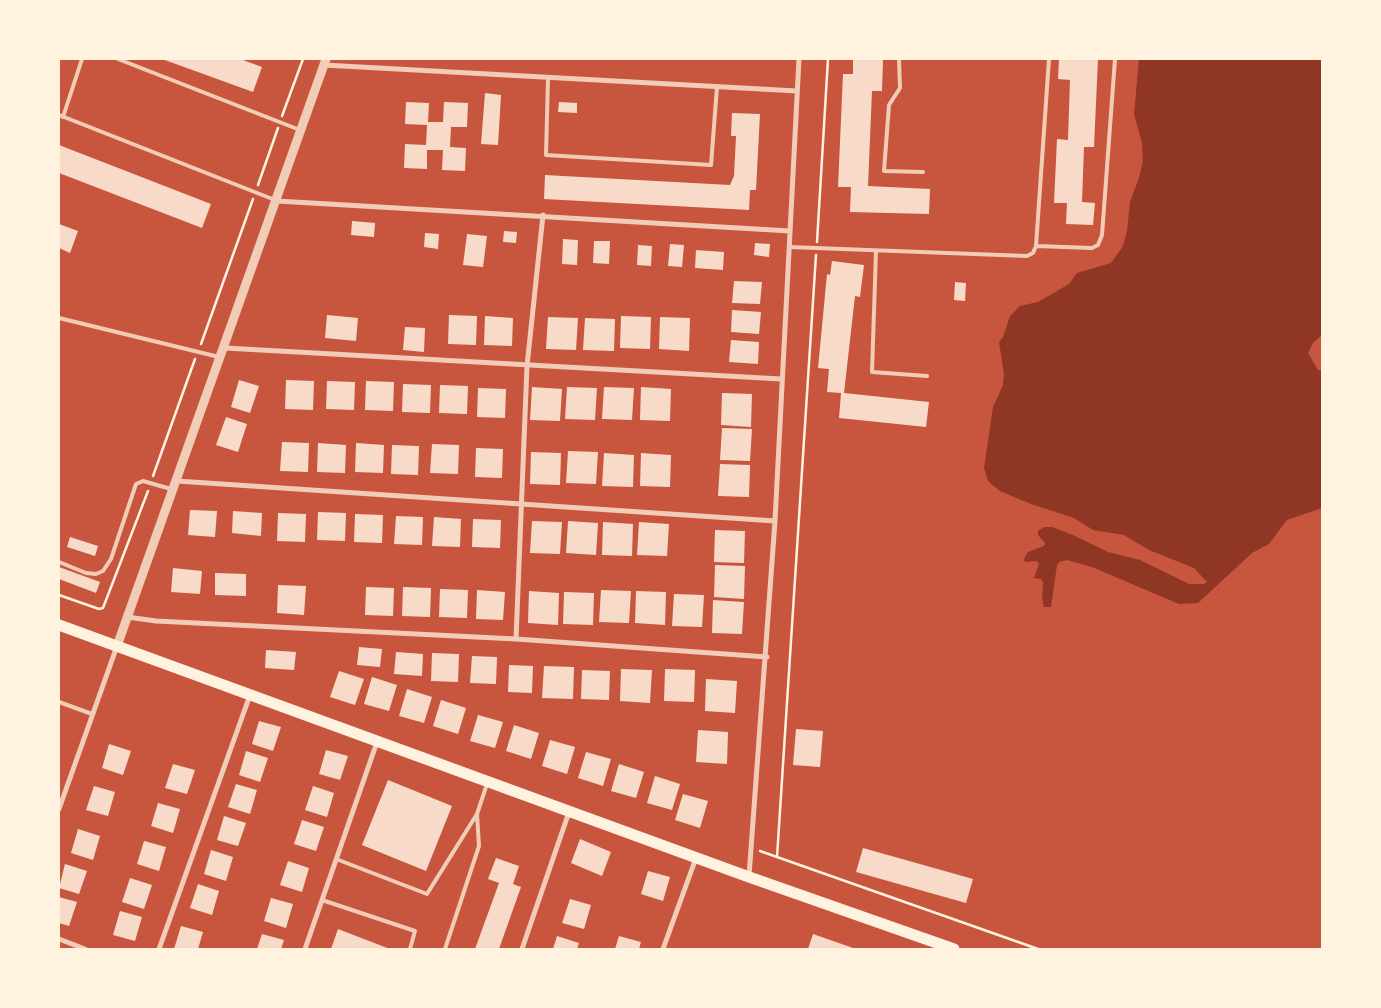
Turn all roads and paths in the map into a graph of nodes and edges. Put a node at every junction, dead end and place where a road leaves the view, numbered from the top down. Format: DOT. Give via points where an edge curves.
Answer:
graph roads {
  1 [pos="82,59"];
  2 [pos="118,59"];
  3 [pos="799,59"];
  4 [pos="828,59"];
  5 [pos="899,59"];
  6 [pos="1049,59"];
  7 [pos="1115,59"];
  8 [pos="325,62"];
  9 [pos="548,78"];
  10 [pos="717,87"];
  11 [pos="797,91"];
  12 [pos="61,116"];
  13 [pos="301,130"];
  14 [pos="923,172"];
  15 [pos="277,201"];
  16 [pos="542,215"];
  17 [pos="790,231"];
  18 [pos="1036,246"];
  19 [pos="789,247"];
  20 [pos="817,248"];
  21 [pos="876,251"];
  22 [pos="59,318"];
  23 [pos="225,348"];
  24 [pos="221,358"];
  25 [pos="527,366"];
  26 [pos="927,376"];
  27 [pos="781,379"];
  28 [pos="176,486"];
  29 [pos="521,505"];
  30 [pos="775,521"];
  31 [pos="59,562"];
  32 [pos="128,617"];
  33 [pos="59,625"];
  34 [pos="516,639"];
  35 [pos="117,646"];
  36 [pos="767,656"];
  37 [pos="251,694"];
  38 [pos="59,702"];
  39 [pos="92,714"];
  40 [pos="377,742"];
  41 [pos="488,782"];
  42 [pos="59,809"];
  43 [pos="569,812"];
  44 [pos="477,814"];
  45 [pos="751,848"];
  46 [pos="777,857"];
  47 [pos="696,858"];
  48 [pos="336,859"];
  49 [pos="749,877"];
  50 [pos="322,900"];
  51 [pos="59,939"];
  52 [pos="86,949"];
  53 [pos="159,949"];
  54 [pos="305,949"];
  55 [pos="410,949"];
  56 [pos="444,949"];
  57 [pos="522,949"];
  58 [pos="663,949"];
  59 [pos="954,949"];
  60 [pos="1038,949"];
  1 -- 12 [label="lane"];
  2 -- 13 [label="lane"];
  3 -- 11 [label="street"];
  4 -- 20 [label="path"];
  5 -- 14 [label="lane" via="900,88 889,105 884,170"];
  6 -- 18 [label="lane"];
  7 -- 18 [label="lane" via="1102,235 1098,245 1092,248"];
  8 -- 9 [label="street"];
  8 -- 13 [label="street"];
  9 -- 10 [label="street"];
  9 -- 10 [label="lane" via="546,155 711,165"];
  10 -- 11 [label="street"];
  11 -- 17 [label="street"];
  12 -- 15 [label="lane"];
  13 -- 15 [label="street"];
  15 -- 16 [label="street"];
  15 -- 23 [label="street"];
  16 -- 17 [label="street"];
  16 -- 25 [label="street"];
  17 -- 19 [label="street"];
  18 -- 21 [label="lane" via="1027,256"];
  19 -- 20 [label="lane"];
  19 -- 27 [label="street"];
  20 -- 21 [label="lane"];
  20 -- 46 [label="path"];
  21 -- 26 [label="lane" via="872,372"];
  22 -- 24 [label="lane"];
  23 -- 24 [label="street"];
  23 -- 25 [label="street"];
  24 -- 28 [label="street"];
  25 -- 27 [label="street"];
  25 -- 29 [label="street"];
  27 -- 30 [label="street"];
  28 -- 29 [label="street"];
  28 -- 31 [label="lane" via="143,481 136,484 112,559 103,571 86,573"];
  28 -- 32 [label="street"];
  29 -- 30 [label="street"];
  29 -- 34 [label="street"];
  30 -- 36 [label="street"];
  32 -- 34 [label="street"];
  32 -- 35 [label="street"];
  33 -- 35 [label="main road"];
  34 -- 36 [label="street"];
  35 -- 37 [label="main road"];
  35 -- 39 [label="street"];
  36 -- 45 [label="street"];
  37 -- 40 [label="main road"];
  37 -- 53 [label="street"];
  38 -- 39 [label="lane"];
  39 -- 42 [label="street"];
  40 -- 41 [label="main road"];
  40 -- 48 [label="street"];
  41 -- 43 [label="main road"];
  41 -- 44 [label="lane"];
  43 -- 47 [label="main road"];
  43 -- 57 [label="street"];
  44 -- 48 [label="lane" via="427,894"];
  44 -- 56 [label="lane" via="479,846"];
  45 -- 46 [label="path"];
  45 -- 49 [label="street"];
  46 -- 60 [label="path"];
  47 -- 49 [label="main road"];
  47 -- 58 [label="street"];
  48 -- 50 [label="street"];
  49 -- 59 [label="main road"];
  50 -- 54 [label="street"];
  50 -- 55 [label="lane" via="416,932"];
  51 -- 52 [label="street"];
}
